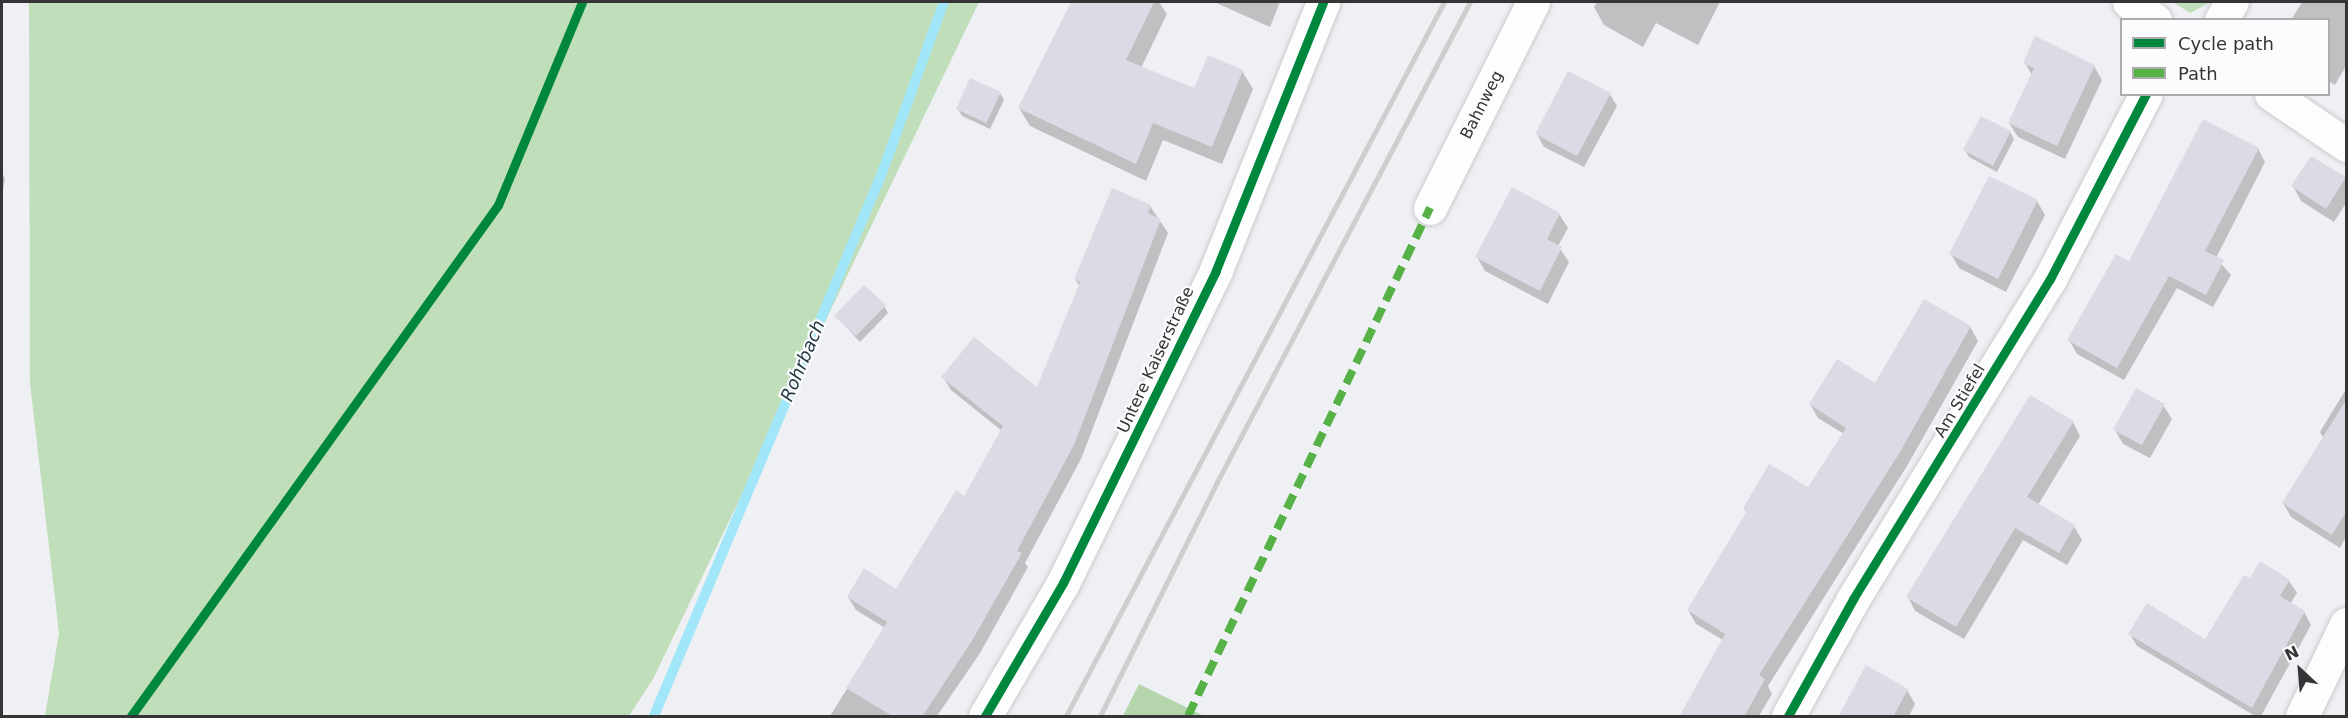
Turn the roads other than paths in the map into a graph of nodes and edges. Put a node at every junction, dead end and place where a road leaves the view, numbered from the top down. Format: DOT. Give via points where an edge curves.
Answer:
graph roads {
  1 [pos="1323,2"];
  2 [pos="1533,2"];
  3 [pos="2129,2"];
  4 [pos="2232,2"];
  5 [pos="2152,18"];
  6 [pos="2222,18"];
  7 [pos="2145,96"];
  8 [pos="2274,96"];
  9 [pos="2346,145"];
  10 [pos="1430,208"];
  11 [pos="2346,624"];
  12 [pos="986,717"];
  13 [pos="1788,717"];
  14 [pos="2302,717"];
  1 -- 12 [label="street, Untere Kaiserstraße" via="1206,291 1063,583"];
  2 -- 10 [label="street, Bahnweg"];
  3 -- 5 [label="street"];
  4 -- 6 [label="street"];
  7 -- 13 [label="street, Am Stiefel" via="2050,279 1853,599"];
  8 -- 9 [label="street"];
  11 -- 14 [label="street"];
}
